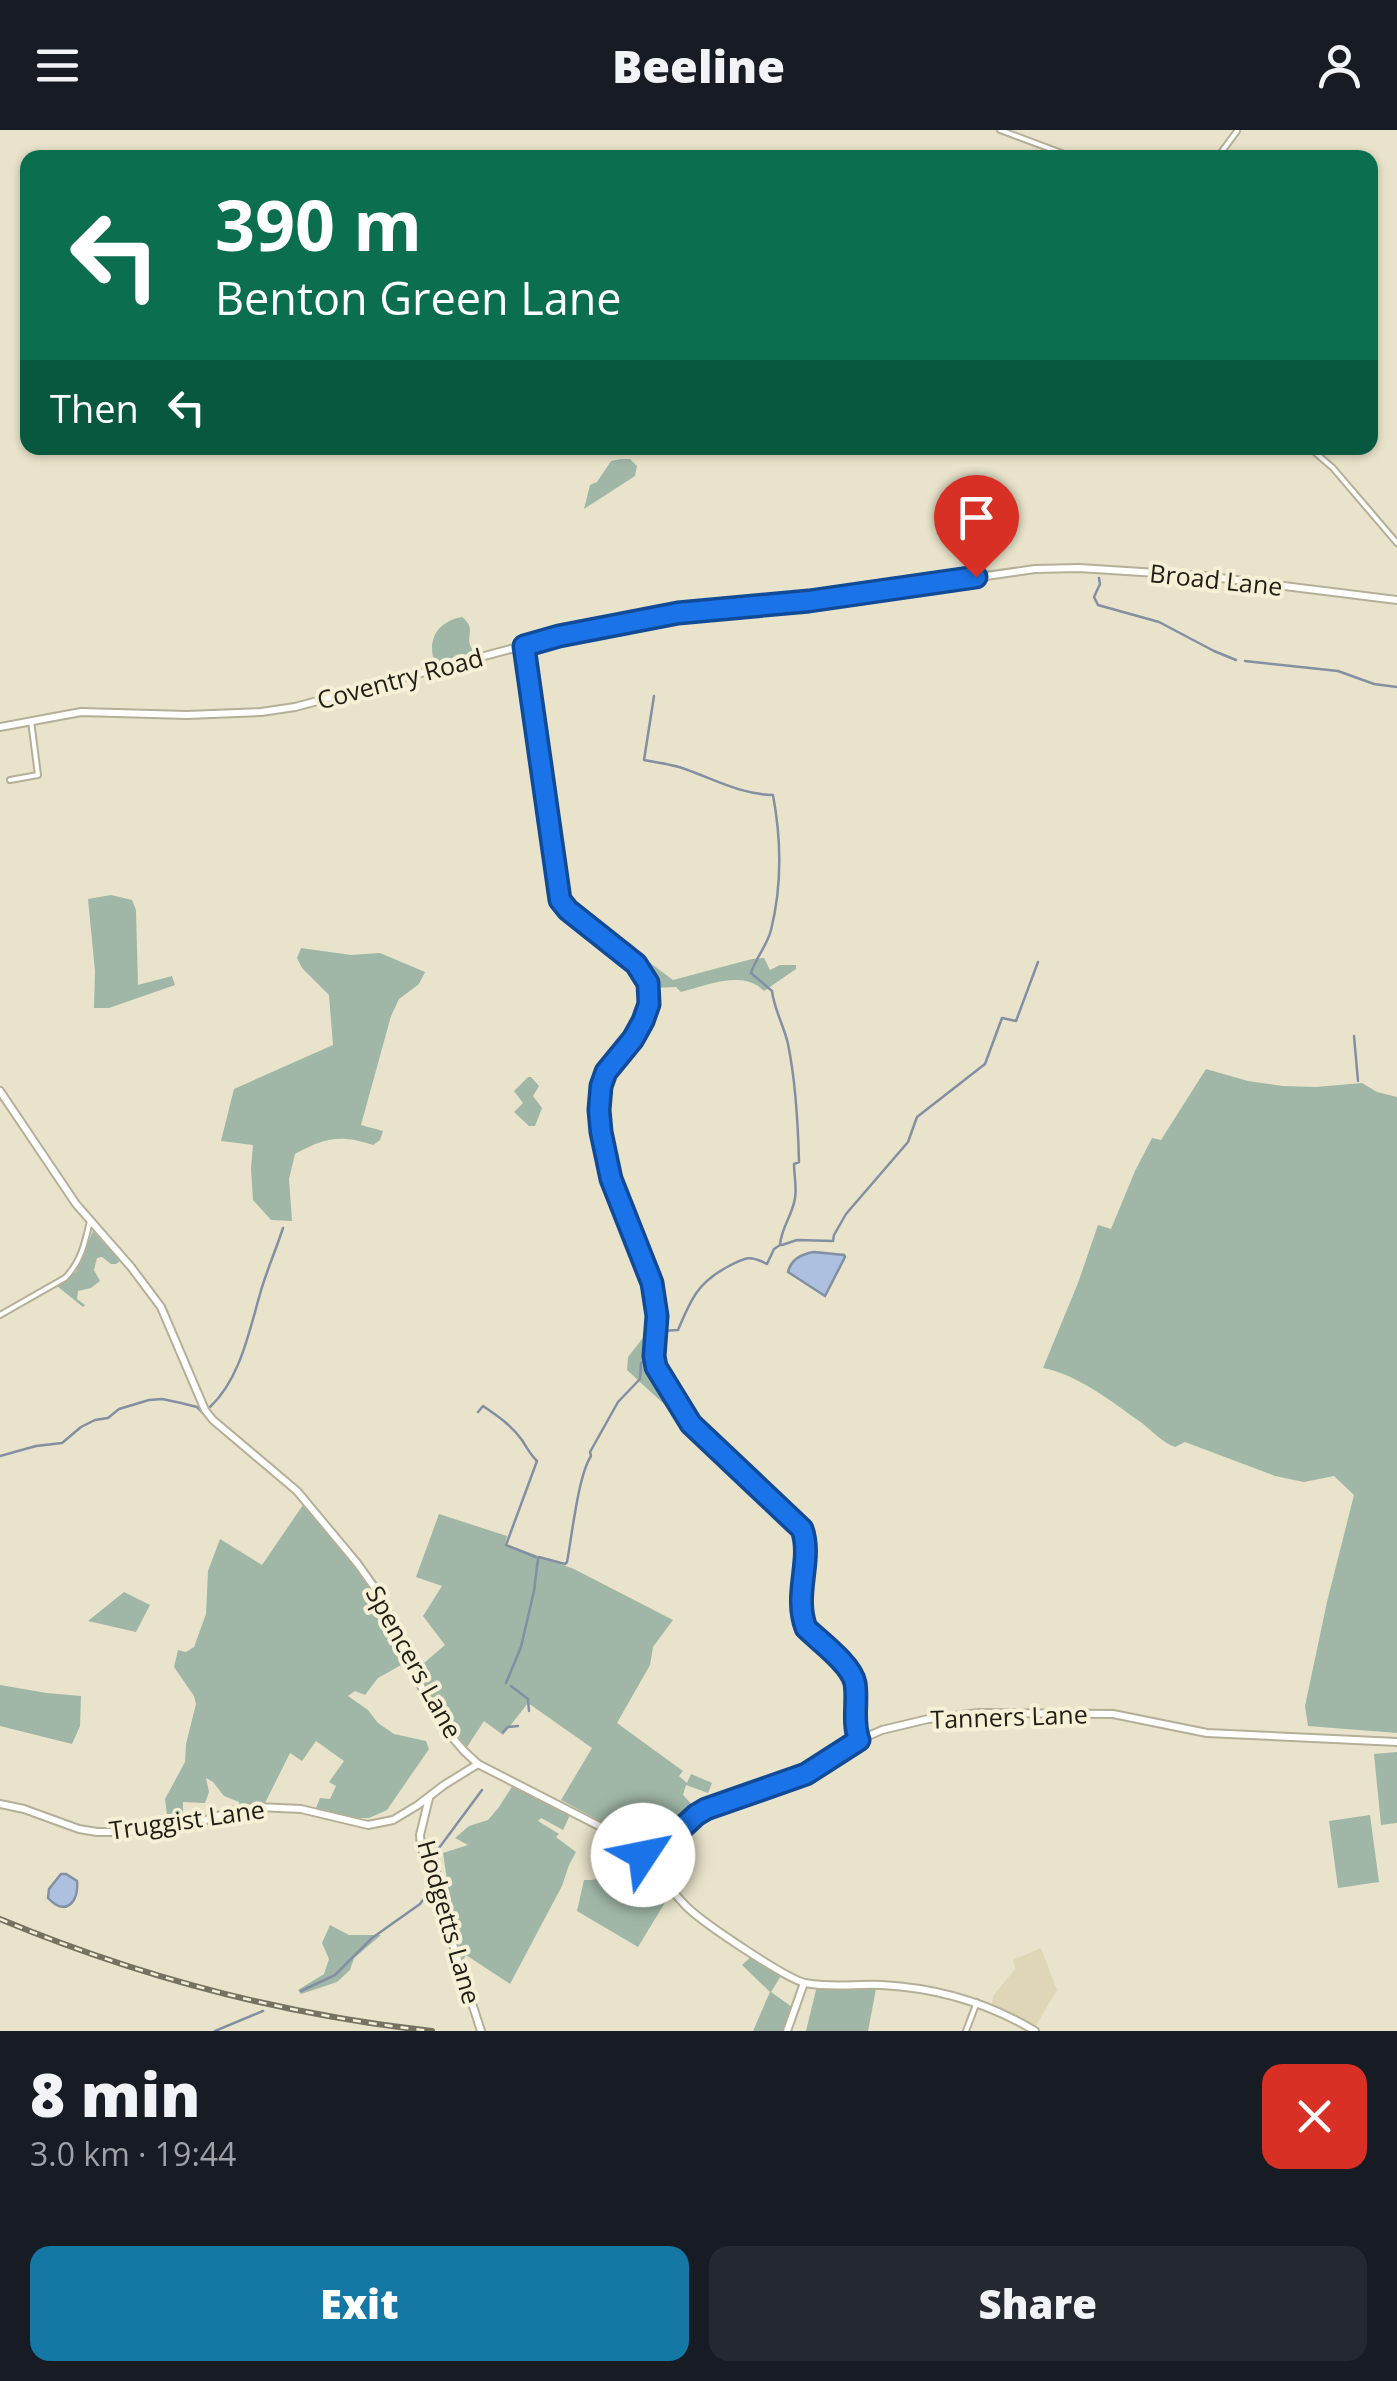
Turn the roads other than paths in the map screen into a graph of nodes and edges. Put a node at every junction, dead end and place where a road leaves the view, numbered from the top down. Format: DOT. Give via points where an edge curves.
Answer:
graph roads {
  1 [pos="1000,130"];
  2 [pos="1054,150"];
  3 [pos="1318,455"];
  4 [pos="1397,543"];
  5 [pos="1035,569"];
  6 [pos="1397,600"];
  7 [pos="524,646"];
  8 [pos="30,721"];
  9 [pos="0,726"];
  10 [pos="10,780"];
  11 [pos="0,1092"];
  12 [pos="90,1221"];
  13 [pos="0,1315"];
  14 [pos="859,1740"];
  15 [pos="1397,1742"];
  16 [pos="478,1764"];
  17 [pos="0,1804"];
  18 [pos="422,1809"];
  19 [pos="648,1856"];
  20 [pos="804,1982"];
  21 [pos="977,2002"];
  22 [pos="480,2028"];
  23 [pos="788,2031"];
  24 [pos="966,2031"];
  25 [pos="1034,2031"];
  1 -- 2 [label="street"];
  3 -- 4 [label="street"];
  5 -- 6 [label="street, Broad Lane" via="1204,576"];
  5 -- 7 [label="street, Coventry Road" via="678,613"];
  7 -- 8 [label="street, Coventry Road" via="278,710 80,712"];
  7 -- 14 [label="street" via="560,900 636,964 648,983 643,1021 606,1072 599,1110 611,1179 652,1283 656,1367 691,1424 802,1529 803,1620 851,1672"];
  8 -- 9 [label="street, Coventry Road"];
  8 -- 10 [label="street" via="38,774"];
  11 -- 12 [label="street, Spencers Lane"];
  12 -- 13 [label="street" via="73,1270"];
  12 -- 16 [label="street, Spencers Lane" via="161,1307 205,1410 297,1491 371,1582 442,1722"];
  14 -- 15 [label="street, Tanners Lane" via="953,1715 1086,1713 1207,1733"];
  14 -- 19 [label="street, Tanners Lane" via="806,1774 706,1809"];
  16 -- 18 [label="street, Hodgetts Lane"];
  16 -- 19 [label="street, Spencers Lane"];
  17 -- 18 [label="street, Truggist Lane" via="109,1833 257,1807 301,1809 368,1825"];
  18 -- 22 [label="street, Hodgetts Lane" via="421,1846"];
  19 -- 20 [label="street, Spencers Lane" via="688,1908"];
  20 -- 21 [label="street" via="938,1990"];
  20 -- 23 [label="street"];
  21 -- 24 [label="street"];
  21 -- 25 [label="street"];
}
